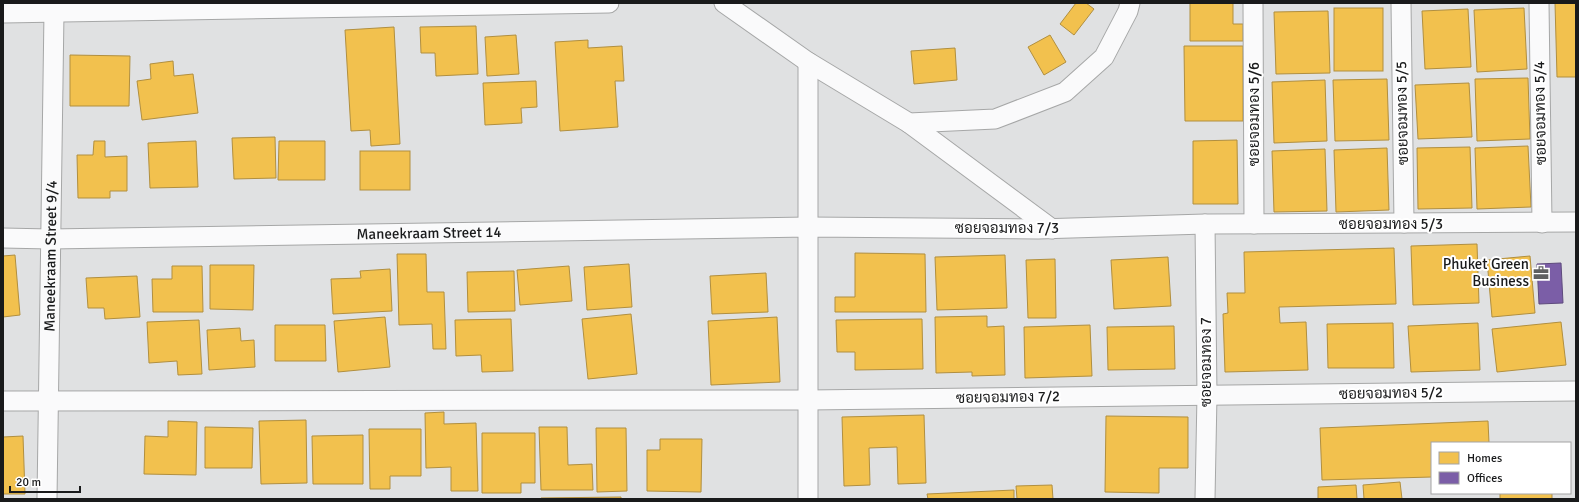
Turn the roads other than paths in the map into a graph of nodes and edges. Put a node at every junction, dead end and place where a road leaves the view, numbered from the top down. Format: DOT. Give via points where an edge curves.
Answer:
graph roads {
  1 [pos="609,3"];
  2 [pos="724,3"];
  3 [pos="1130,3"];
  4 [pos="1253,3"];
  5 [pos="1401,3"];
  6 [pos="1539,3"];
  7 [pos="54,12"];
  8 [pos="3,13"];
  9 [pos="808,62"];
  10 [pos="909,123"];
  11 [pos="1576,222"];
  12 [pos="1404,223"];
  13 [pos="1542,223"];
  14 [pos="1205,224"];
  15 [pos="1254,224"];
  16 [pos="808,226"];
  17 [pos="1052,229"];
  18 [pos="3,238"];
  19 [pos="50,239"];
  20 [pos="1576,391"];
  21 [pos="1207,395"];
  22 [pos="808,400"];
  23 [pos="3,402"];
  24 [pos="48,402"];
  25 [pos="47,499"];
  26 [pos="808,499"];
  27 [pos="1205,499"];
  1 -- 7 [label="street"];
  2 -- 9 [label="street"];
  3 -- 10 [label="street" via="1104,57 1065,92 995,119"];
  4 -- 15 [label="street, ซอยจอมทอง 5/6"];
  5 -- 12 [label="street, ซอยจอมทอง 5/5"];
  6 -- 13 [label="street, ซอยจอมทอง 5/4"];
  7 -- 8 [label="street"];
  7 -- 19 [label="street, Maneekraam Street 9/4"];
  9 -- 10 [label="street"];
  9 -- 16 [label="street"];
  10 -- 17 [label="street"];
  11 -- 13 [label="street, ซอยจอมทอง 5/3"];
  12 -- 13 [label="street, ซอยจอมทอง 5/3"];
  12 -- 15 [label="street, ซอยจอมทอง 5/3"];
  14 -- 15 [label="street, ซอยจอมทอง 5/3"];
  14 -- 17 [label="street, ซอยจอมทอง 7/3"];
  14 -- 21 [label="street, ซอยจอมทอง 7"];
  16 -- 17 [label="street, ซอยจอมทอง 7/3"];
  16 -- 19 [label="street, Maneekraam Street 14"];
  16 -- 22 [label="street"];
  18 -- 19 [label="street, Maneekraam Street 14"];
  19 -- 24 [label="street, Maneekraam Street 9/4"];
  20 -- 21 [label="street, ซอยจอมทอง 5/2"];
  21 -- 22 [label="street, ซอยจอมทอง 7/2"];
  21 -- 27 [label="street, ซอยจอมทอง 7"];
  22 -- 24 [label="street, ซอยจอมทอง 7/2"];
  22 -- 26 [label="street"];
  23 -- 24 [label="street, ซอยจอมทอง 7/2"];
  24 -- 25 [label="street, Maneekraam Street 9/4"];
}
